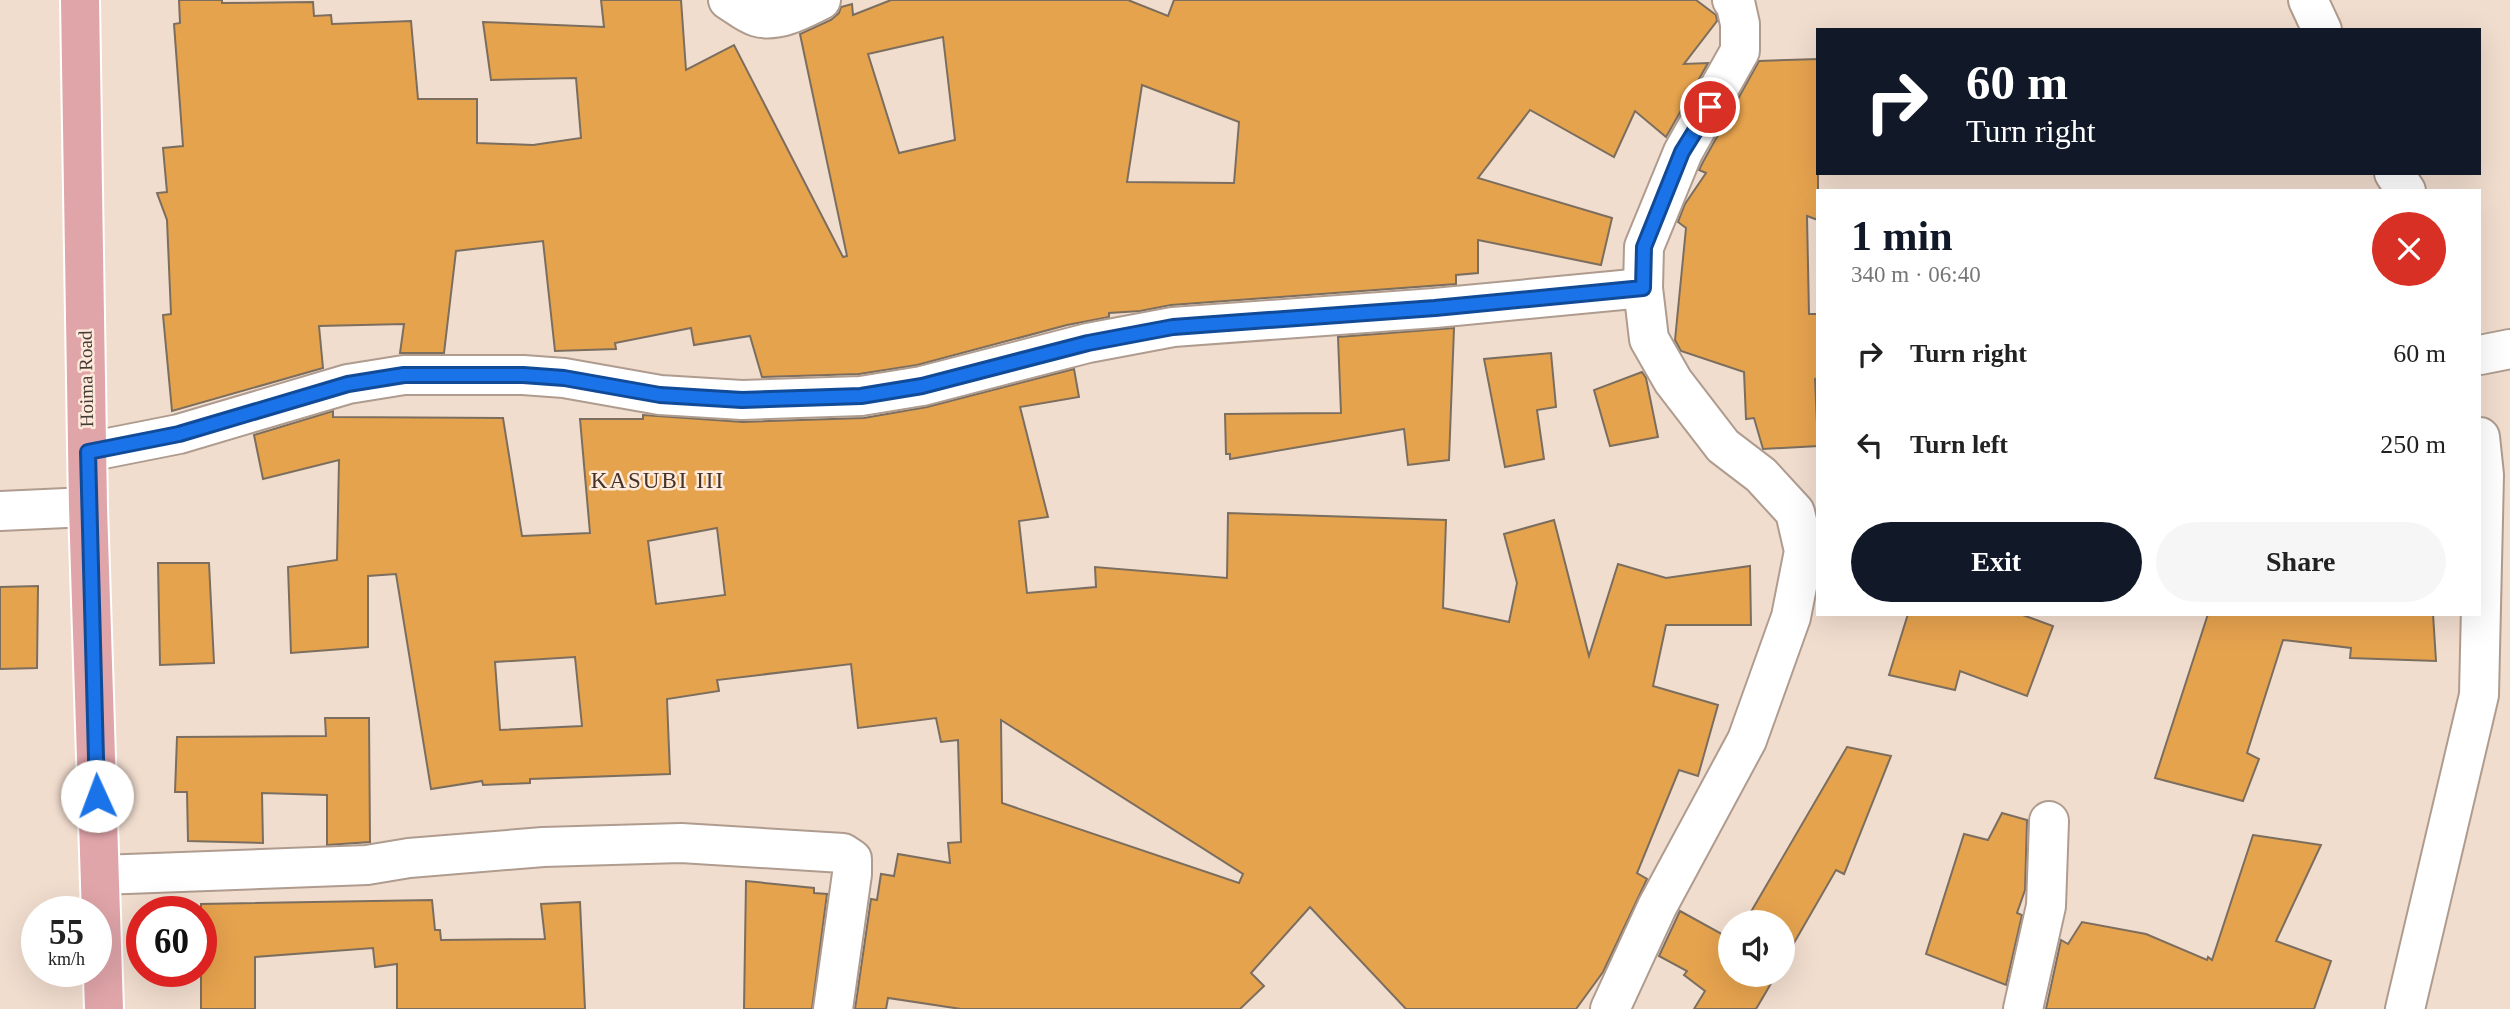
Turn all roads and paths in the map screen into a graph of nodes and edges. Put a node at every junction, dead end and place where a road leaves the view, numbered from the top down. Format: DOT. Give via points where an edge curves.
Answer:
graph roads {
  1 [pos="80,0"];
  2 [pos="729,0"];
  3 [pos="821,0"];
  4 [pos="1732,0"];
  5 [pos="2308,0"];
  6 [pos="2321,28"];
  7 [pos="1643,288"];
  8 [pos="2510,349"];
  9 [pos="2481,355"];
  10 [pos="2481,450"];
  11 [pos="88,452"];
  12 [pos="88,507"];
  13 [pos="0,512"];
  14 [pos="1811,548"];
  15 [pos="2481,612"];
  16 [pos="2481,616"];
  17 [pos="2049,821"];
  18 [pos="100,875"];
  19 [pos="104,1009"];
  20 [pos="832,1009"];
  21 [pos="1610,1009"];
  22 [pos="2023,1009"];
  23 [pos="2405,1009"];
  1 -- 11 [label="main road, Hoima Road"];
  2 -- 3 [label="street" via="768,19"];
  4 -- 7 [label="street" via="1740,24 1740,51 1682,152 1664,195 1644,247"];
  5 -- 6 [label="street"];
  7 -- 11 [label="street" via="1173,327 861,396 742,400 660,395 564,378 404,375 348,384 179,434"];
  7 -- 14 [label="street" via="1649,339 1673,381 1723,446 1762,475 1795,512"];
  8 -- 9 [label="street"];
  10 -- 15 [label="street"];
  11 -- 12 [label="main road, Hoima Road"];
  12 -- 13 [label="street"];
  12 -- 18 [label="main road, Hoima Road"];
  14 -- 21 [label="street" via="1747,740 1657,907"];
  16 -- 23 [label="street" via="2479,695"];
  17 -- 22 [label="street" via="2046,906"];
  18 -- 19 [label="main road, Hoima Road"];
  18 -- 20 [label="street" via="368,865 543,847 667,843 844,853 852,859 852,874"];
}
